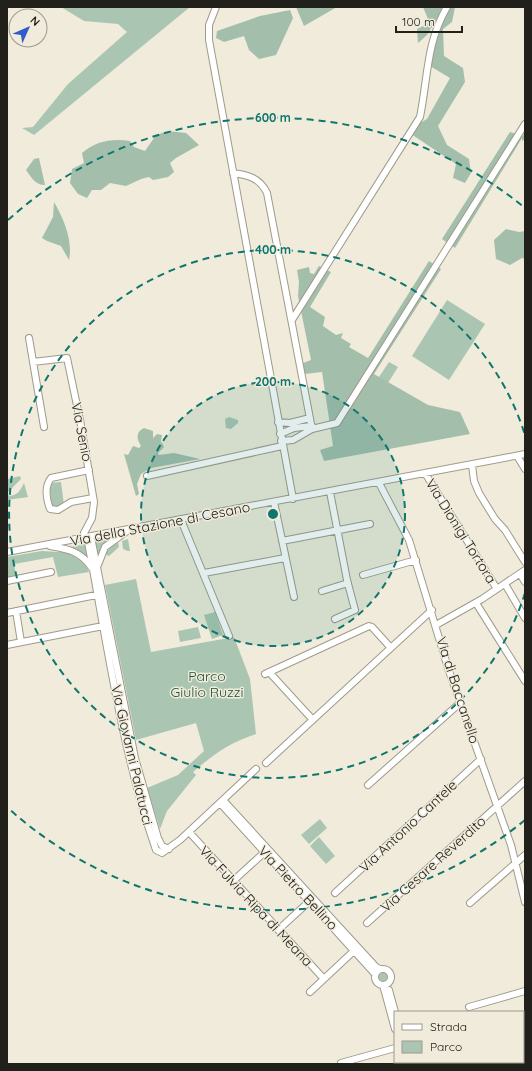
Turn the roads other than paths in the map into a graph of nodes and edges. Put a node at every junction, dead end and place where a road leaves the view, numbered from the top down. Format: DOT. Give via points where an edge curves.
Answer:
graph roads {
  1 [pos="216,7"];
  2 [pos="447,7"];
  3 [pos="525,124"];
  4 [pos="233,173"];
  5 [pos="292,320"];
  6 [pos="29,338"];
  7 [pos="33,362"];
  8 [pos="310,418"];
  9 [pos="278,422"];
  10 [pos="44,427"];
  11 [pos="312,428"];
  12 [pos="280,434"];
  13 [pos="282,444"];
  14 [pos="525,454"];
  15 [pos="517,456"];
  16 [pos="472,464"];
  17 [pos="525,469"];
  18 [pos="89,470"];
  19 [pos="425,474"];
  20 [pos="147,476"];
  21 [pos="379,483"];
  22 [pos="330,492"];
  23 [pos="93,498"];
  24 [pos="293,499"];
  25 [pos="274,502"];
  26 [pos="181,520"];
  27 [pos="370,524"];
  28 [pos="130,529"];
  29 [pos="337,530"];
  30 [pos="87,537"];
  31 [pos="282,541"];
  32 [pos="44,545"];
  33 [pos="7,552"];
  34 [pos="285,558"];
  35 [pos="416,560"];
  36 [pos="525,562"];
  37 [pos="95,568"];
  38 [pos="51,572"];
  39 [pos="522,572"];
  40 [pos="204,573"];
  41 [pos="363,575"];
  42 [pos="7,581"];
  43 [pos="525,582"];
  44 [pos="348,583"];
  45 [pos="505,584"];
  46 [pos="497,589"];
  47 [pos="322,591"];
  48 [pos="100,594"];
  49 [pos="294,597"];
  50 [pos="476,602"];
  51 [pos="432,610"];
  52 [pos="16,611"];
  53 [pos="7,613"];
  54 [pos="525,618"];
  55 [pos="335,619"];
  56 [pos="106,625"];
  57 [pos="436,625"];
  58 [pos="229,636"];
  59 [pos="21,642"];
  60 [pos="7,645"];
  61 [pos="391,648"];
  62 [pos="525,681"];
  63 [pos="460,703"];
  64 [pos="312,720"];
  65 [pos="481,759"];
  66 [pos="266,763"];
  67 [pos="256,769"];
  68 [pos="525,781"];
  69 [pos="368,785"];
  70 [pos="221,801"];
  71 [pos="498,805"];
  72 [pos="189,832"];
  73 [pos="267,851"];
  74 [pos="525,855"];
  75 [pos="516,862"];
  76 [pos="233,881"];
  77 [pos="335,893"];
  78 [pos="524,894"];
  79 [pos="311,900"];
  80 [pos="525,902"];
  81 [pos="470,903"];
  82 [pos="368,923"];
  83 [pos="278,930"];
  84 [pos="356,949"];
  85 [pos="380,969"];
  86 [pos="375,974"];
  87 [pos="324,979"];
  88 [pos="385,985"];
  89 [pos="310,992"];
  90 [pos="525,992"];
  91 [pos="469,1007"];
  92 [pos="395,1011"];
  93 [pos="394,1025"];
  94 [pos="394,1048"];
  95 [pos="361,1061"];
  96 [pos="341,1063"];
  1 -- 4 [label="street" via="209,25 208,40"];
  2 -- 5 [label="street" via="438,22 428,59 426,89 420,117"];
  3 -- 11 [label="street" via="337,423"];
  4 -- 5 [label="street" via="255,178 267,193"];
  4 -- 9 [label="street"];
  5 -- 8 [label="street"];
  6 -- 7 [label="street"];
  7 -- 10 [label="street"];
  7 -- 18 [label="street, Via Senio" via="67,358"];
  8 -- 9 [label="street" via="290,423"];
  8 -- 11 [label="street"];
  9 -- 12 [label="street"];
  11 -- 12 [label="street" via="294,428"];
  11 -- 13 [label="street"];
  12 -- 13 [label="street"];
  13 -- 20 [label="street"];
  13 -- 24 [label="street"];
  14 -- 15 [label="street, Via della Stazione di Cesano"];
  15 -- 16 [label="street, Via della Stazione di Cesano"];
  15 -- 17 [label="street"];
  16 -- 19 [label="street, Via della Stazione di Cesano"];
  16 -- 36 [label="street" via="474,481 479,493"];
  18 -- 23 [label="street, Via Senio"];
  18 -- 23 [label="street" via="51,478 46,487 48,504 50,509 58,510 72,502"];
  19 -- 21 [label="street, Via della Stazione di Cesano"];
  19 -- 46 [label="street, Via Dionigi Tortora"];
  21 -- 22 [label="street, Via della Stazione di Cesano"];
  21 -- 35 [label="street, Via di Baccanello" via="406,531"];
  22 -- 24 [label="street, Via della Stazione di Cesano"];
  22 -- 29 [label="street"];
  23 -- 30 [label="street, Via Senio" via="94,512 84,533"];
  24 -- 25 [label="street, Via della Stazione di Cesano"];
  25 -- 26 [label="street, Via della Stazione di Cesano"];
  25 -- 31 [label="street"];
  26 -- 28 [label="street, Via della Stazione di Cesano"];
  26 -- 40 [label="street"];
  27 -- 29 [label="street"];
  28 -- 30 [label="street, Via della Stazione di Cesano"];
  28 -- 37 [label="street" via="105,547"];
  29 -- 31 [label="street"];
  29 -- 44 [label="street"];
  30 -- 32 [label="street, Via della Stazione di Cesano"];
  30 -- 37 [label="street, Via Giovanni Palatucci"];
  31 -- 34 [label="street"];
  32 -- 33 [label="street, Via della Stazione di Cesano"];
  32 -- 37 [label="street" via="76,552"];
  34 -- 40 [label="street"];
  34 -- 49 [label="street"];
  35 -- 41 [label="street"];
  35 -- 51 [label="street, Via di Baccanello"];
  37 -- 48 [label="street, Via Giovanni Palatucci"];
  38 -- 42 [label="street"];
  39 -- 43 [label="street"];
  39 -- 45 [label="street"];
  40 -- 58 [label="street"];
  44 -- 47 [label="street"];
  44 -- 55 [label="street" via="355,611"];
  45 -- 46 [label="street"];
  45 -- 54 [label="street"];
  46 -- 50 [label="street"];
  48 -- 52 [label="street"];
  48 -- 56 [label="street, Via Giovanni Palatucci"];
  50 -- 57 [label="street"];
  50 -- 62 [label="street"];
  51 -- 57 [label="street, Via di Baccanello"];
  51 -- 61 [label="street"];
  52 -- 53 [label="street"];
  52 -- 59 [label="street"];
  56 -- 59 [label="street"];
  56 -- 72 [label="street, Via Giovanni Palatucci" via="137,765 158,838 162,846 169,849"];
  57 -- 63 [label="street, Via di Baccanello"];
  59 -- 60 [label="street"];
  61 -- 64 [label="street"];
  61 -- 64 [label="street" via="369,626 267,673"];
  63 -- 65 [label="street, Via di Baccanello"];
  63 -- 69 [label="street"];
  64 -- 66 [label="street"];
  65 -- 71 [label="street, Via di Baccanello"];
  65 -- 77 [label="street, Via Antonio Cantele"];
  67 -- 70 [label="street"];
  68 -- 71 [label="street, Via Cesare Reverdito"];
  70 -- 72 [label="street"];
  70 -- 73 [label="street, Via Pietro Bellino"];
  71 -- 75 [label="street, Via di Baccanello"];
  71 -- 82 [label="street, Via Cesare Reverdito"];
  72 -- 76 [label="street, Via Fulvia Ripa di Meana"];
  73 -- 76 [label="street"];
  73 -- 79 [label="street, Via Pietro Bellino"];
  74 -- 75 [label="street"];
  75 -- 78 [label="street, Via di Baccanello"];
  75 -- 81 [label="street"];
  76 -- 83 [label="street, Via Fulvia Ripa di Meana"];
  78 -- 80 [label="street, Via di Baccanello"];
  79 -- 83 [label="street"];
  79 -- 84 [label="street, Via Pietro Bellino"];
  83 -- 87 [label="street, Via Fulvia Ripa di Meana"];
  84 -- 85 [label="street, Via Pietro Bellino"];
  84 -- 86 [label="street, Via Pietro Bellino"];
  84 -- 87 [label="street"];
  85 -- 86 [label="street"];
  85 -- 88 [label="street" via="388,970 391,974 391,979"];
  86 -- 88 [label="street" via="377,982"];
  87 -- 89 [label="street"];
  88 -- 92 [label="street"];
  88 -- 93 [label="street"];
  90 -- 91 [label="street"];
  94 -- 95 [label="street"];
  95 -- 96 [label="street"];
}
